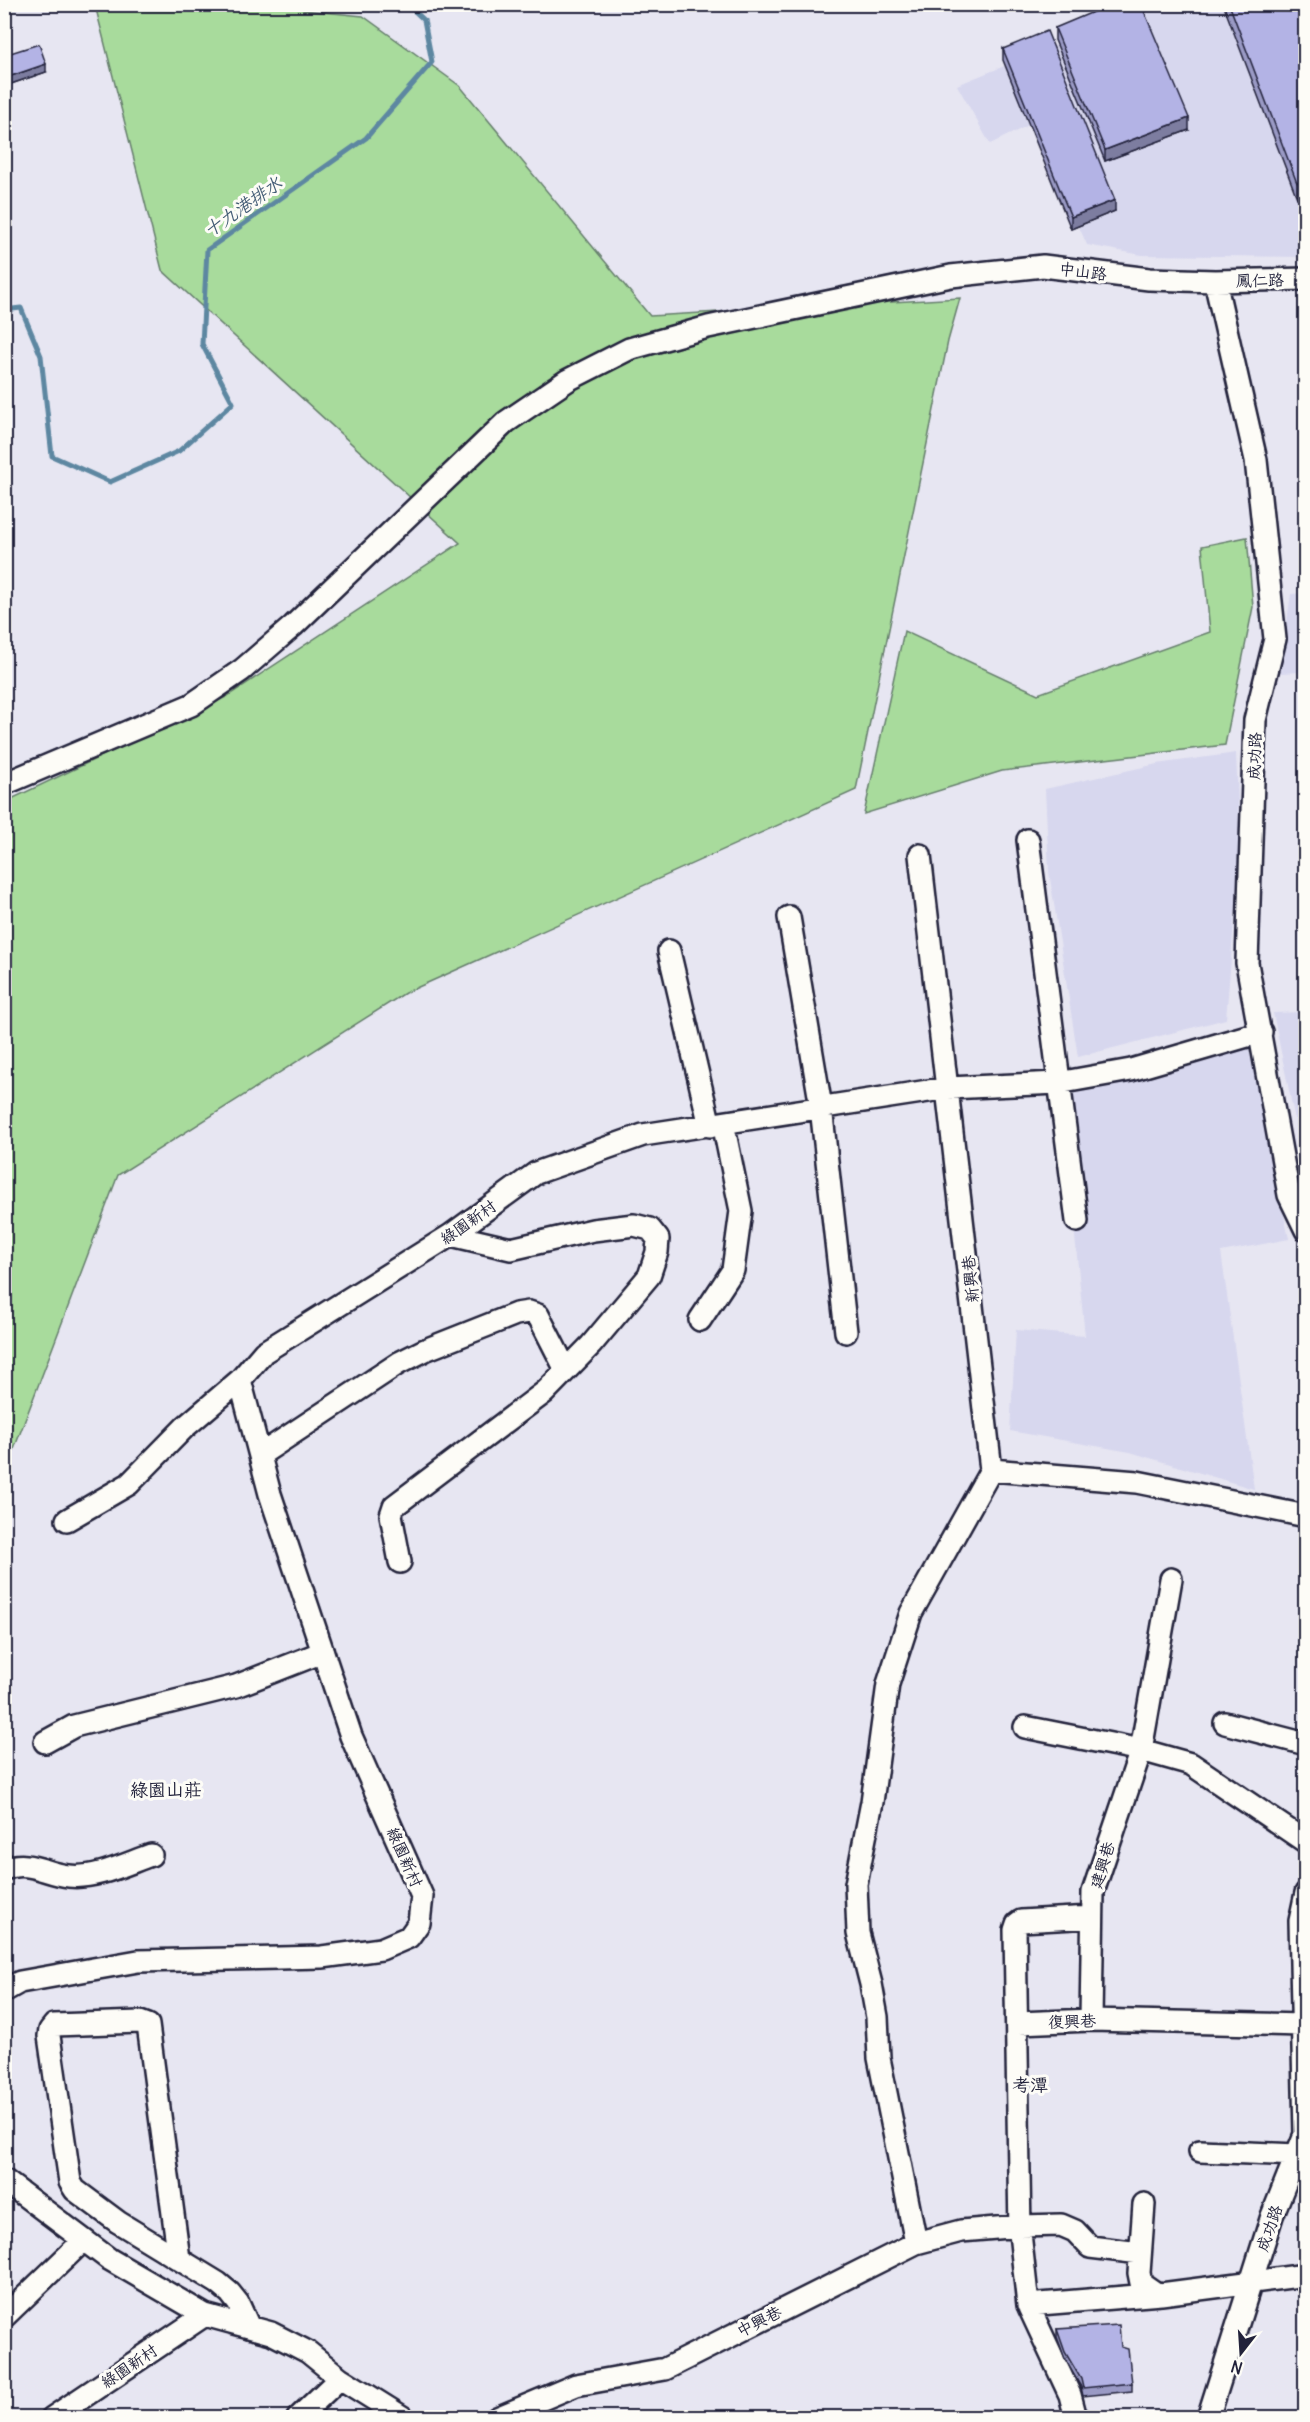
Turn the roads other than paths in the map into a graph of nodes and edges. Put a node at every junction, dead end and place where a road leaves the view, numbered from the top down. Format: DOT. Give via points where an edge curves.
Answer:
graph roads {
  1 [pos="1305,279"];
  2 [pos="1215,281"];
  3 [pos="4,784"];
  4 [pos="1028,840"];
  5 [pos="920,855"];
  6 [pos="789,917"];
  7 [pos="669,951"];
  8 [pos="1261,1032"];
  9 [pos="1058,1083"];
  10 [pos="948,1088"];
  11 [pos="820,1107"];
  12 [pos="717,1124"];
  13 [pos="1077,1221"];
  14 [pos="1305,1230"];
  15 [pos="451,1235"];
  16 [pos="700,1320"];
  17 [pos="846,1332"];
  18 [pos="566,1370"];
  19 [pos="240,1380"];
  20 [pos="260,1455"];
  21 [pos="991,1470"];
  22 [pos="1305,1516"];
  23 [pos="67,1520"];
  24 [pos="400,1562"];
  25 [pos="1171,1579"];
  26 [pos="323,1652"];
  27 [pos="1225,1723"];
  28 [pos="1025,1727"];
  29 [pos="45,1742"];
  30 [pos="1305,1744"];
  31 [pos="1141,1750"];
  32 [pos="1305,1842"];
  33 [pos="151,1855"];
  34 [pos="4,1869"];
  35 [pos="1305,1893"];
  36 [pos="1092,1917"];
  37 [pos="4,1991"];
  38 [pos="1091,2020"];
  39 [pos="1018,2023"];
  40 [pos="1303,2034"];
  41 [pos="1200,2151"];
  42 [pos="1297,2155"];
  43 [pos="4,2180"];
  44 [pos="1143,2204"];
  45 [pos="1020,2226"];
  46 [pos="84,2240"];
  47 [pos="916,2243"];
  48 [pos="1140,2253"];
  49 [pos="179,2259"];
  50 [pos="1305,2275"];
  51 [pos="1250,2283"];
  52 [pos="1161,2294"];
  53 [pos="1028,2305"];
  54 [pos="205,2315"];
  55 [pos="4,2317"];
  56 [pos="249,2327"];
  57 [pos="340,2378"];
  58 [pos="52,2418"];
  59 [pos="298,2418"];
  60 [pos="404,2418"];
  61 [pos="497,2418"];
  62 [pos="1076,2418"];
  63 [pos="1208,2418"];
  1 -- 2 [label="street, 鳳仁路"];
  2 -- 3 [label="street, 中山路" via="1149,279 1043,266 951,276 708,327 629,349 568,380 506,422 242,670 191,705"];
  2 -- 8 [label="street, 成功路" via="1256,460 1275,639 1255,720 1246,963"];
  4 -- 9 [label="street"];
  5 -- 10 [label="street, 新興巷"];
  6 -- 11 [label="street"];
  7 -- 12 [label="street"];
  8 -- 9 [label="street" via="1131,1070"];
  8 -- 14 [label="street, 成功路" via="1289,1195"];
  9 -- 10 [label="street"];
  9 -- 13 [label="street"];
  10 -- 11 [label="street"];
  10 -- 21 [label="street, 新興巷"];
  11 -- 12 [label="street, 綠園新村"];
  11 -- 17 [label="street"];
  12 -- 15 [label="street, 綠園新村" via="643,1135 536,1173"];
  12 -- 16 [label="street" via="741,1211 733,1270"];
  15 -- 18 [label="street" via="511,1250 593,1230 634,1225 650,1229 658,1239 649,1276"];
  15 -- 19 [label="street, 綠園新村" via="264,1352"];
  18 -- 20 [label="street" via="538,1314 516,1314 399,1363"];
  18 -- 24 [label="street" via="545,1392 394,1506 391,1515"];
  19 -- 20 [label="street, 綠園新村"];
  19 -- 23 [label="street, 綠園新村" via="185,1426 129,1484"];
  20 -- 26 [label="street, 綠園新村"];
  21 -- 22 [label="street" via="1137,1482"];
  21 -- 47 [label="street" via="911,1613 891,1674 856,1884 858,1933 871,1984 879,2058"];
  25 -- 31 [label="street, 建興巷"];
  26 -- 29 [label="street" via="237,1686 74,1726"];
  26 -- 37 [label="street, 綠園新村" via="351,1736 422,1896 419,1923 410,1937 381,1949 322,1956 138,1961 20,1982"];
  27 -- 30 [label="street"];
  28 -- 31 [label="street"];
  31 -- 32 [label="street" via="1191,1764"];
  31 -- 36 [label="street, 建興巷" via="1095,1881"];
  33 -- 34 [label="street" via="107,1872 69,1876 28,1865"];
  35 -- 40 [label="street, 成功路" via="1300,1922"];
  36 -- 38 [label="street, 建興巷"];
  36 -- 39 [label="street" via="1017,1924"];
  38 -- 39 [label="street, 復興巷"];
  38 -- 40 [label="street, 復興巷"];
  39 -- 45 [label="street"];
  40 -- 42 [label="street, 成功路" via="1305,2134"];
  41 -- 42 [label="street"];
  42 -- 51 [label="street, 成功路"];
  43 -- 46 [label="street"];
  44 -- 48 [label="street"];
  45 -- 47 [label="street, 中興巷" via="961,2231"];
  45 -- 48 [label="street, 中興巷" via="1061,2225 1075,2231 1090,2247"];
  45 -- 53 [label="street"];
  46 -- 54 [label="street"];
  46 -- 55 [label="street"];
  47 -- 61 [label="street, 中興巷" via="665,2369 576,2385"];
  48 -- 52 [label="street" via="1141,2283"];
  49 -- 49 [label="street" via="148,2025 54,2025 49,2036 70,2182 117,2222"];
  49 -- 56 [label="street" via="230,2292"];
  50 -- 51 [label="street"];
  51 -- 52 [label="street"];
  51 -- 63 [label="street, 成功路"];
  52 -- 53 [label="street"];
  53 -- 62 [label="street" via="1071,2395"];
  54 -- 56 [label="street"];
  54 -- 58 [label="street, 綠園新村"];
  56 -- 57 [label="street" via="271,2333 308,2352"];
  57 -- 59 [label="street"];
  57 -- 60 [label="street"];
}
